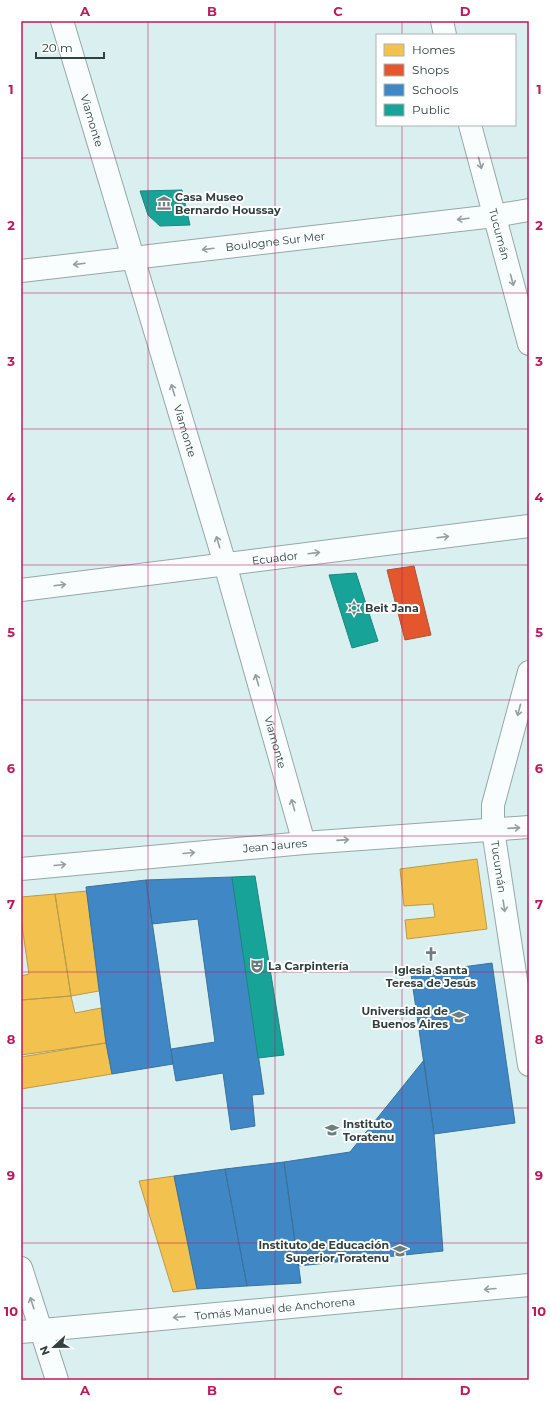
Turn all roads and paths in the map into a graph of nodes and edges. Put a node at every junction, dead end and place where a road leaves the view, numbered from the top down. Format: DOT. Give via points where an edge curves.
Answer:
graph roads {
  1 [pos="62,21"];
  2 [pos="442,21"];
  3 [pos="445,34"];
  4 [pos="470,126"];
  5 [pos="529,210"];
  6 [pos="494,216"];
  7 [pos="133,258"];
  8 [pos="21,271"];
  9 [pos="529,344"];
  10 [pos="529,526"];
  11 [pos="225,564"];
  12 [pos="21,590"];
  13 [pos="529,672"];
  14 [pos="529,827"];
  15 [pos="493,830"];
  16 [pos="304,843"];
  17 [pos="21,869"];
  18 [pos="529,1065"];
  19 [pos="21,1268"];
  20 [pos="529,1285"];
  21 [pos="31,1331"];
  22 [pos="57,1380"];
  1 -- 7 [label="street, Viamonte"];
  2 -- 3 [label="street"];
  4 -- 6 [label="street, Tucumán, one-way"];
  5 -- 6 [label="street, Boulogne Sur Mer"];
  6 -- 7 [label="street, Boulogne Sur Mer, one-way"];
  6 -- 9 [label="street, Tucumán, one-way"];
  7 -- 8 [label="street, Boulogne Sur Mer, one-way"];
  11 -- 7 [label="street, Viamonte, one-way"];
  11 -- 10 [label="street, Ecuador, one-way"];
  12 -- 11 [label="street, Ecuador, one-way"];
  16 -- 11 [label="street, Viamonte, one-way"];
  13 -- 15 [label="street, Tucumán, one-way" via="493,805"];
  15 -- 14 [label="street, Jean Jaures, one-way"];
  16 -- 15 [label="street, Jean Jaures, one-way"];
  15 -- 18 [label="street, Tucumán, one-way"];
  17 -- 16 [label="street, Jean Jaures, one-way"];
  21 -- 19 [label="street, one-way"];
  20 -- 21 [label="street, Tomás Manuel de Anchorena, one-way"];
  21 -- 22 [label="street"];
}
